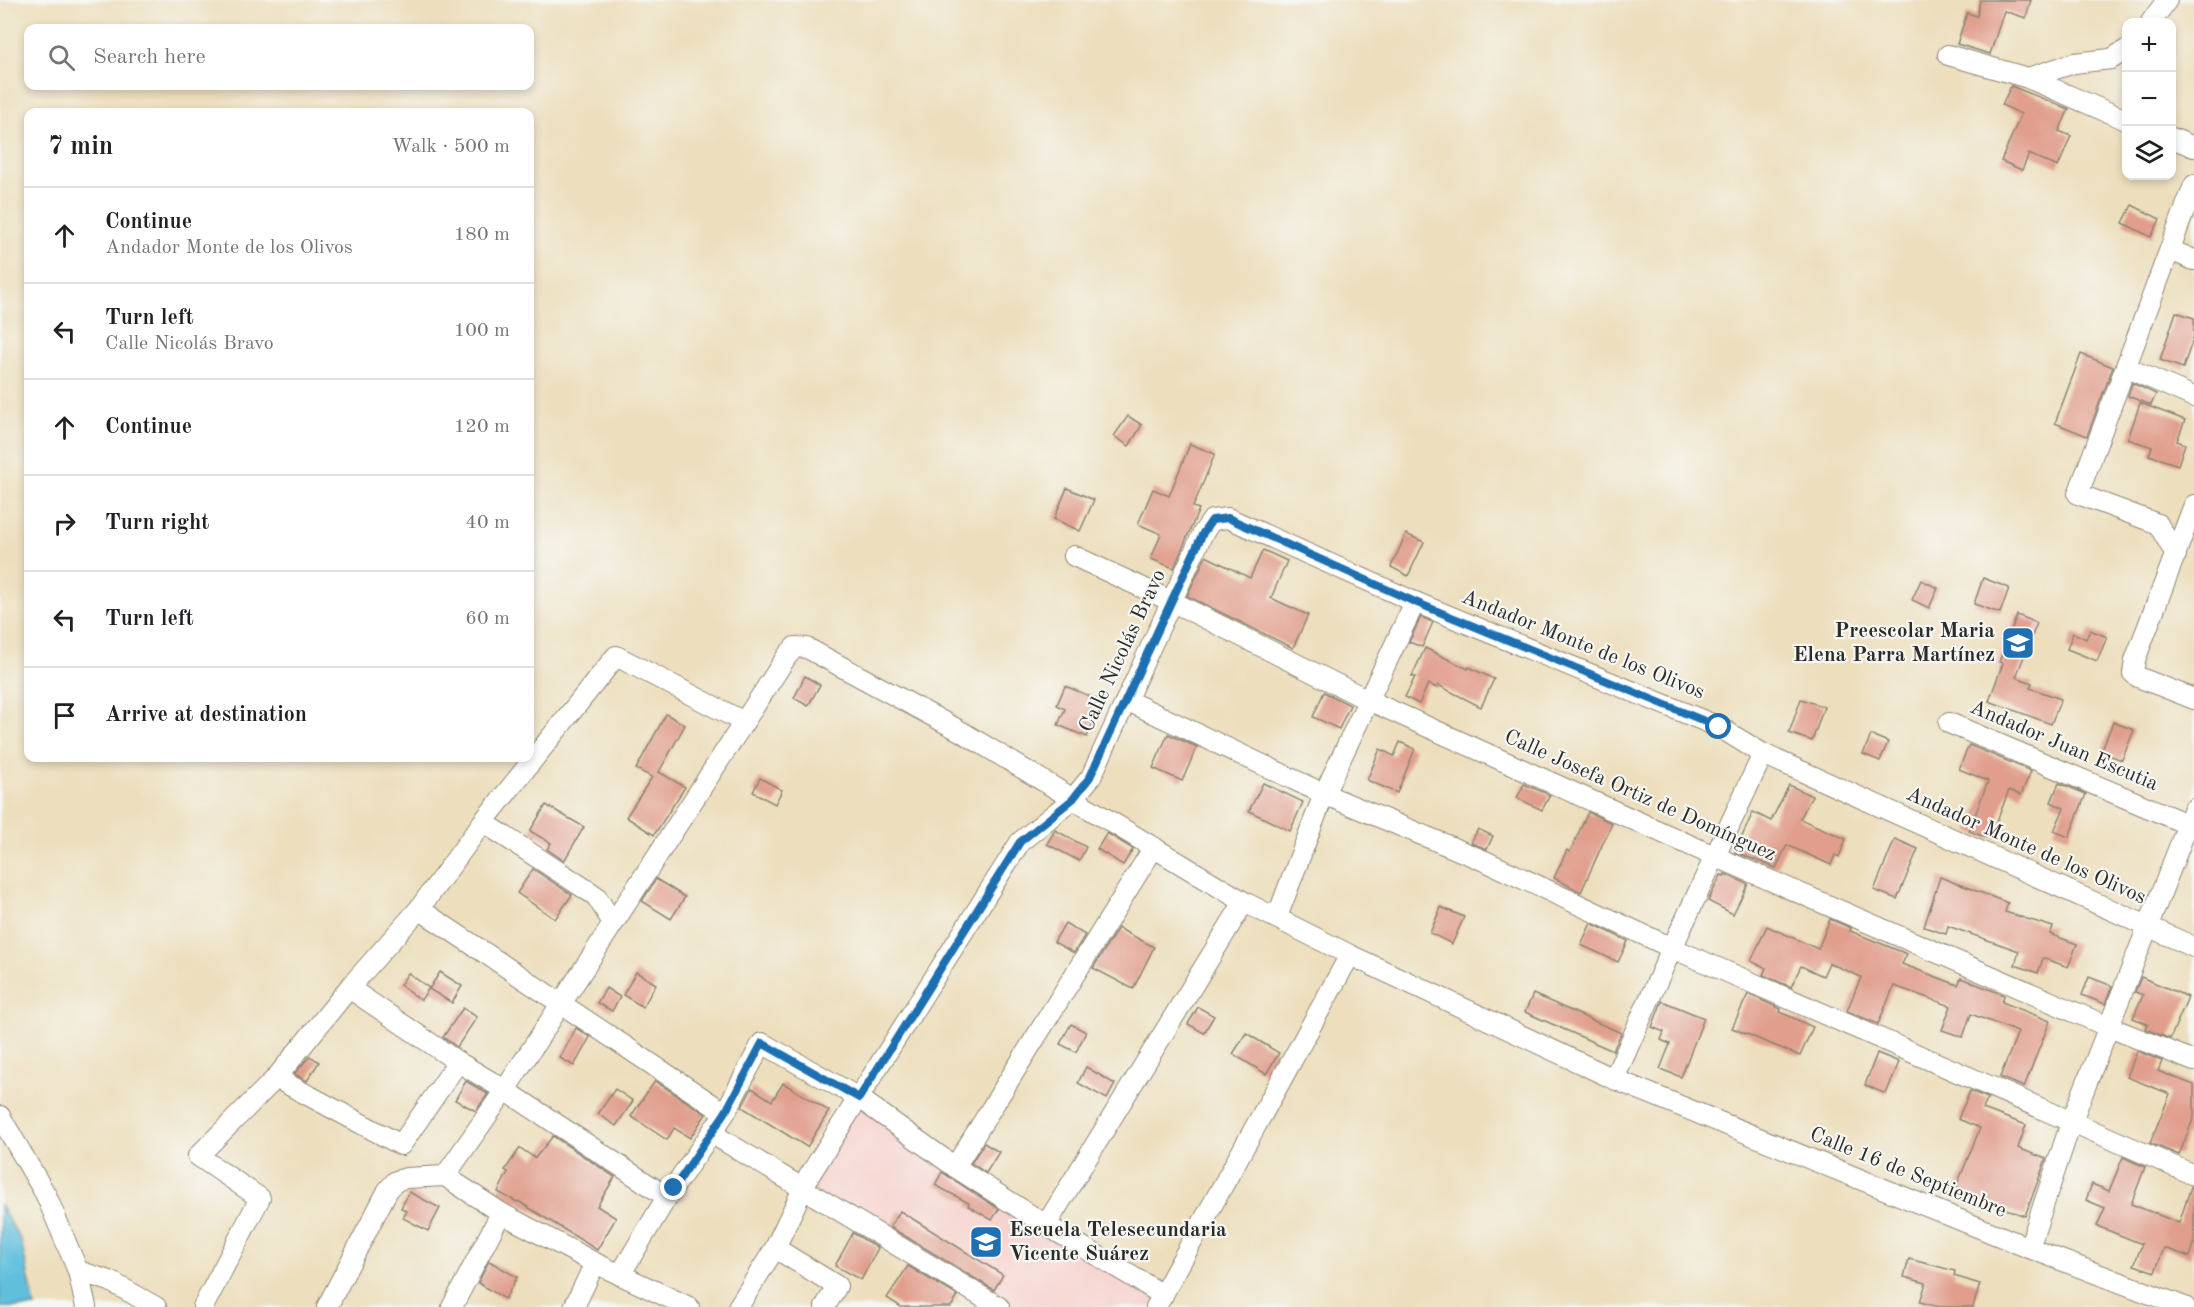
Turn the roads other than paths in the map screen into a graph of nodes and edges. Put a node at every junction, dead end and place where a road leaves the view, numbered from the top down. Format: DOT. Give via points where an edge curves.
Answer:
graph roads {
  1 [pos="2167,0"];
  2 [pos="2154,18"];
  3 [pos="2122,53"];
  4 [pos="1948,55"];
  5 [pos="2028,78"];
  6 [pos="2122,118"];
  7 [pos="2176,140"];
  8 [pos="2194,147"];
  9 [pos="2194,185"];
  10 [pos="2170,250"];
  11 [pos="2194,260"];
  12 [pos="2127,368"];
  13 [pos="2194,397"];
  14 [pos="2194,505"];
  15 [pos="1212,520"];
  16 [pos="2176,555"];
  17 [pos="1074,556"];
  18 [pos="1171,601"];
  19 [pos="1415,602"];
  20 [pos="2194,699"];
  21 [pos="1126,700"];
  22 [pos="1368,700"];
  23 [pos="744,722"];
  24 [pos="1948,723"];
  25 [pos="1763,754"];
  26 [pos="534,758"];
  27 [pos="531,762"];
  28 [pos="1324,794"];
  29 [pos="1073,799"];
  30 [pos="2192,820"];
  31 [pos="483,822"];
  32 [pos="1154,847"];
  33 [pos="1714,856"];
  34 [pos="1244,902"];
  35 [pos="420,909"];
  36 [pos="1277,917"];
  37 [pos="613,923"];
  38 [pos="2148,928"];
  39 [pos="2194,947"];
  40 [pos="1672,948"];
  41 [pos="1350,955"];
  42 [pos="348,988"];
  43 [pos="561,1004"];
  44 [pos="2109,1027"];
  45 [pos="2194,1061"];
  46 [pos="458,1062"];
  47 [pos="276,1078"];
  48 [pos="1614,1079"];
  49 [pos="505,1090"];
  50 [pos="859,1098"];
  51 [pos="725,1113"];
  52 [pos="0,1116"];
  53 [pos="2072,1123"];
  54 [pos="711,1133"];
  55 [pos="955,1167"];
  56 [pos="2194,1175"];
  57 [pos="445,1176"];
  58 [pos="804,1189"];
  59 [pos="667,1197"];
  60 [pos="501,1213"];
  61 [pos="1046,1225"];
  62 [pos="775,1248"];
  63 [pos="2029,1248"];
  64 [pos="595,1263"];
  65 [pos="78,1271"];
  66 [pos="620,1275"];
  67 [pos="1160,1301"];
  68 [pos="207,1306"];
  69 [pos="86,1307"];
  70 [pos="156,1307"];
  71 [pos="327,1307"];
  72 [pos="452,1307"];
  73 [pos="574,1307"];
  74 [pos="689,1307"];
  75 [pos="738,1307"];
  76 [pos="825,1307"];
  77 [pos="999,1307"];
  78 [pos="2185,1307"];
  1 -- 2 [label="street"];
  3 -- 5 [label="street" via="2111,59 2074,63"];
  4 -- 5 [label="street"];
  5 -- 6 [label="street"];
  7 -- 8 [label="street"];
  9 -- 10 [label="street"];
  10 -- 11 [label="street"];
  10 -- 12 [label="street"];
  12 -- 13 [label="street"];
  12 -- 16 [label="street" via="2078,494 2158,524"];
  14 -- 16 [label="street"];
  15 -- 18 [label="street, Calle Nicolás Bravo"];
  15 -- 19 [label="street, Andador Monte de los Olivos" via="1228,518"];
  16 -- 20 [label="street" via="2133,673"];
  17 -- 18 [label="street, Calle Josefa Ortiz de Domínguez"];
  18 -- 21 [label="street, Calle Nicolás Bravo"];
  18 -- 22 [label="street, Calle Josefa Ortiz de Domínguez"];
  19 -- 22 [label="street"];
  19 -- 25 [label="street, Andador Monte de los Olivos" via="1719,727"];
  21 -- 28 [label="street"];
  21 -- 29 [label="street, Calle Nicolás Bravo" via="1090,777"];
  22 -- 28 [label="street"];
  22 -- 33 [label="street, Calle Josefa Ortiz de Domínguez"];
  23 -- 26 [label="street" via="616,656"];
  23 -- 29 [label="street, Calle 16 de Septiembre" via="787,656 795,647 807,648 962,732"];
  23 -- 37 [label="street"];
  24 -- 30 [label="street, Andador Juan Escutia"];
  25 -- 33 [label="street"];
  25 -- 38 [label="street, Andador Monte de los Olivos"];
  27 -- 31 [label="street"];
  28 -- 36 [label="street"];
  28 -- 40 [label="street" via="1487,862"];
  29 -- 32 [label="street, Calle 16 de Septiembre"];
  29 -- 50 [label="street, Calle Nicolás Bravo" via="1020,842"];
  30 -- 38 [label="street"];
  31 -- 35 [label="street"];
  31 -- 37 [label="street" via="596,896"];
  32 -- 34 [label="street, Calle 16 de Septiembre"];
  32 -- 55 [label="street"];
  33 -- 40 [label="street"];
  33 -- 44 [label="street, Calle Josefa Ortiz de Domínguez"];
  34 -- 36 [label="street, Calle 16 de Septiembre"];
  34 -- 61 [label="street"];
  35 -- 42 [label="street"];
  35 -- 43 [label="street"];
  36 -- 41 [label="street, Calle 16 de Septiembre"];
  37 -- 43 [label="street"];
  38 -- 39 [label="street, Andador Monte de los Olivos"];
  38 -- 44 [label="street"];
  40 -- 48 [label="street"];
  40 -- 53 [label="street"];
  41 -- 48 [label="street, Calle 16 de Septiembre"];
  41 -- 67 [label="street"];
  42 -- 46 [label="street"];
  42 -- 47 [label="street"];
  43 -- 49 [label="street"];
  43 -- 51 [label="street"];
  44 -- 45 [label="street, Calle Josefa Ortiz de Domínguez"];
  44 -- 53 [label="street"];
  46 -- 47 [label="street" via="401,1145"];
  46 -- 49 [label="street"];
  47 -- 68 [label="street" via="198,1156 260,1198"];
  48 -- 63 [label="street, Calle 16 de Septiembre"];
  49 -- 57 [label="street"];
  49 -- 59 [label="street"];
  50 -- 51 [label="street" via="762,1043"];
  50 -- 55 [label="street"];
  50 -- 58 [label="street, Calle Nicolás Bravo"];
  51 -- 54 [label="street"];
  52 -- 65 [label="street" via="46,1195"];
  53 -- 56 [label="street"];
  53 -- 63 [label="street"];
  54 -- 58 [label="street"];
  54 -- 59 [label="street"];
  55 -- 61 [label="street"];
  57 -- 60 [label="street"];
  57 -- 71 [label="street" via="396,1181"];
  58 -- 62 [label="street, Calle Nicolás Bravo"];
  58 -- 77 [label="street"];
  59 -- 66 [label="street"];
  60 -- 64 [label="street"];
  60 -- 72 [label="street"];
  61 -- 67 [label="street"];
  62 -- 75 [label="street, Calle Nicolás Bravo"];
  62 -- 76 [label="street" via="837,1286"];
  63 -- 78 [label="street, Calle 16 de Septiembre"];
  64 -- 66 [label="street"];
  64 -- 73 [label="street"];
  65 -- 69 [label="street"];
  65 -- 70 [label="street" via="110,1281"];
  66 -- 74 [label="street"];
}
